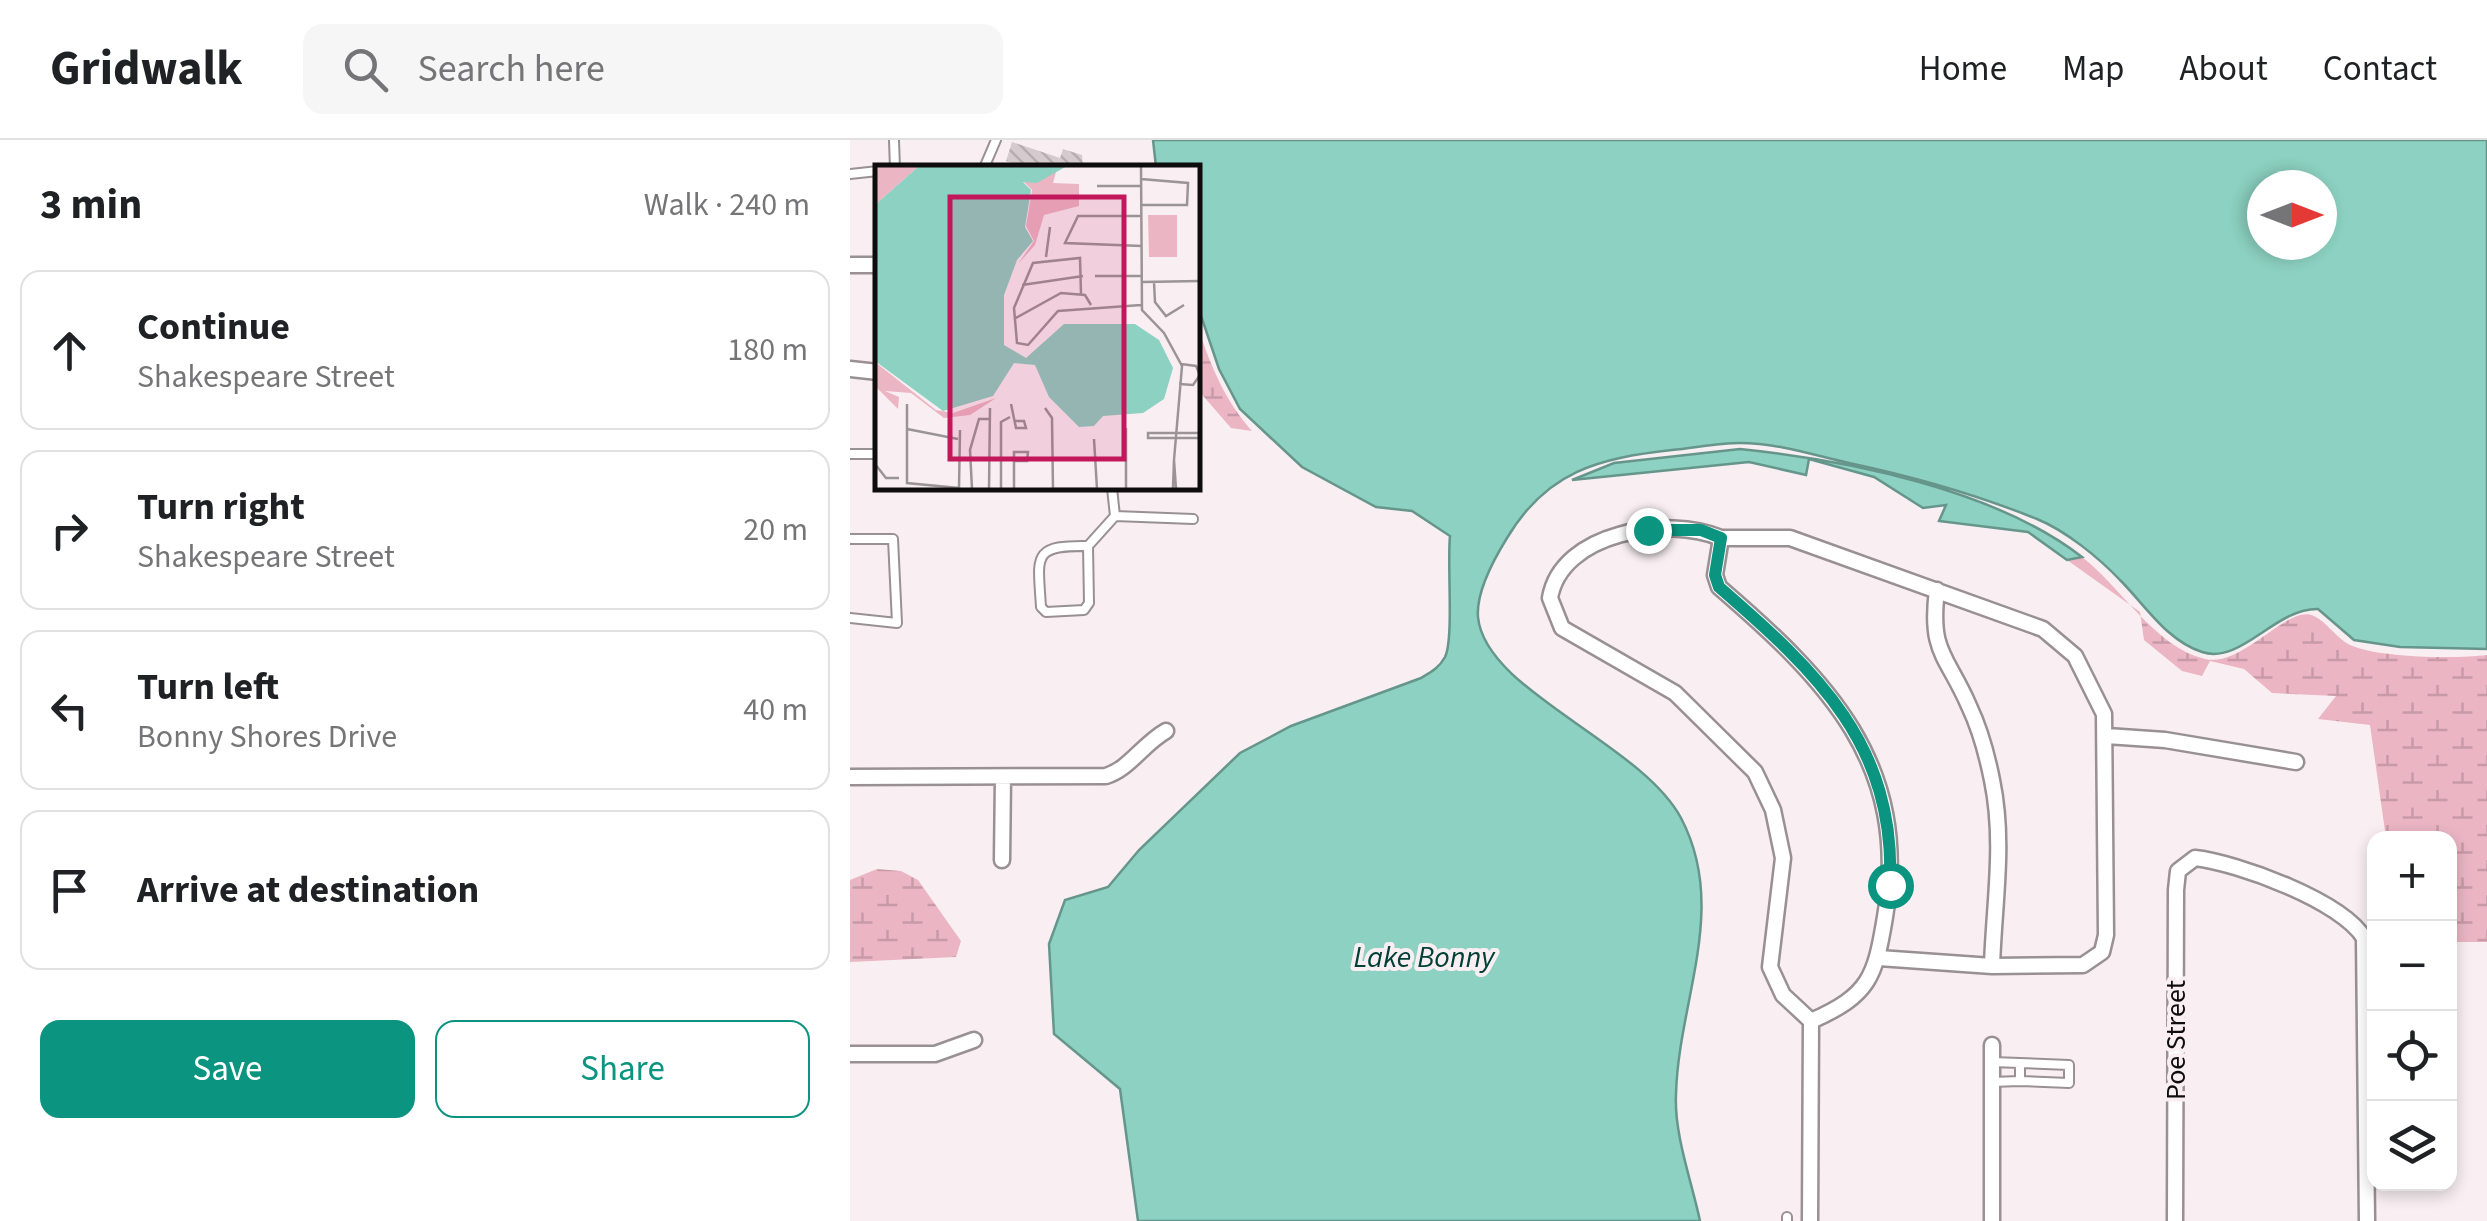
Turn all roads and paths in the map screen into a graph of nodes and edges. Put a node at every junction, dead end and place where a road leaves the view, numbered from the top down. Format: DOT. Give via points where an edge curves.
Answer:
graph roads {
  1 [pos="894,140"];
  2 [pos="996,140"];
  3 [pos="896,165"];
  4 [pos="985,165"];
  5 [pos="875,171"];
  6 [pos="850,174"];
  7 [pos="875,264"];
  8 [pos="850,265"];
  9 [pos="850,369"];
  10 [pos="875,372"];
  11 [pos="1112,490"];
  12 [pos="1114,516"];
  13 [pos="1192,520"];
  14 [pos="850,538"];
  15 [pos="1721,538"];
  16 [pos="1088,546"];
  17 [pos="1938,590"];
  18 [pos="850,618"];
  19 [pos="1166,731"];
  20 [pos="2107,736"];
  21 [pos="2296,762"];
  22 [pos="850,777"];
  23 [pos="1003,777"];
  24 [pos="1002,860"];
  25 [pos="1879,958"];
  26 [pos="1992,966"];
  27 [pos="1811,1021"];
  28 [pos="974,1040"];
  29 [pos="850,1054"];
  30 [pos="1992,1054"];
  31 [pos="2020,1063"];
  32 [pos="2020,1081"];
  33 [pos="1992,1082"];
  34 [pos="1810,1221"];
  35 [pos="1992,1221"];
  36 [pos="2175,1221"];
  37 [pos="2367,1221"];
  1 -- 3 [label="lane"];
  2 -- 4 [label="lane"];
  5 -- 6 [label="lane"];
  7 -- 8 [label="street"];
  9 -- 10 [label="street"];
  11 -- 12 [label="lane"];
  12 -- 13 [label="lane"];
  12 -- 16 [label="lane"];
  14 -- 18 [label="lane" via="893,539 897,624"];
  15 -- 17 [label="street" via="1790,538"];
  15 -- 25 [label="street" via="1719,587 1832,696 1882,791 1891,859"];
  15 -- 27 [label="street" via="1701,530 1648,530 1599,543 1552,583 1550,598 1562,628 1675,693 1755,772 1774,810 1783,858 1770,967 1783,996"];
  16 -- 16 [label="lane" via="1046,550 1038,566 1046,612 1084,610 1090,603"];
  17 -- 20 [label="street" via="2044,629 2088,675"];
  17 -- 26 [label="street" via="1934,633 1970,707 1996,808 2000,864"];
  19 -- 23 [label="street" via="1106,776"];
  20 -- 21 [label="street"];
  20 -- 26 [label="street" via="2102,952 2083,965"];
  22 -- 23 [label="street"];
  23 -- 24 [label="street"];
  25 -- 26 [label="street"];
  25 -- 27 [label="street" via="1860,992"];
  27 -- 34 [label="street"];
  28 -- 29 [label="street" via="935,1054"];
  30 -- 31 [label="lane"];
  30 -- 33 [label="street"];
  31 -- 32 [label="lane"];
  31 -- 32 [label="lane" via="2070,1065 2070,1083"];
  32 -- 33 [label="lane"];
  33 -- 35 [label="street"];
  36 -- 37 [label="street, Poe Street" via="2176,890 2178,871 2205,859 2347,916 2364,938"];
}
